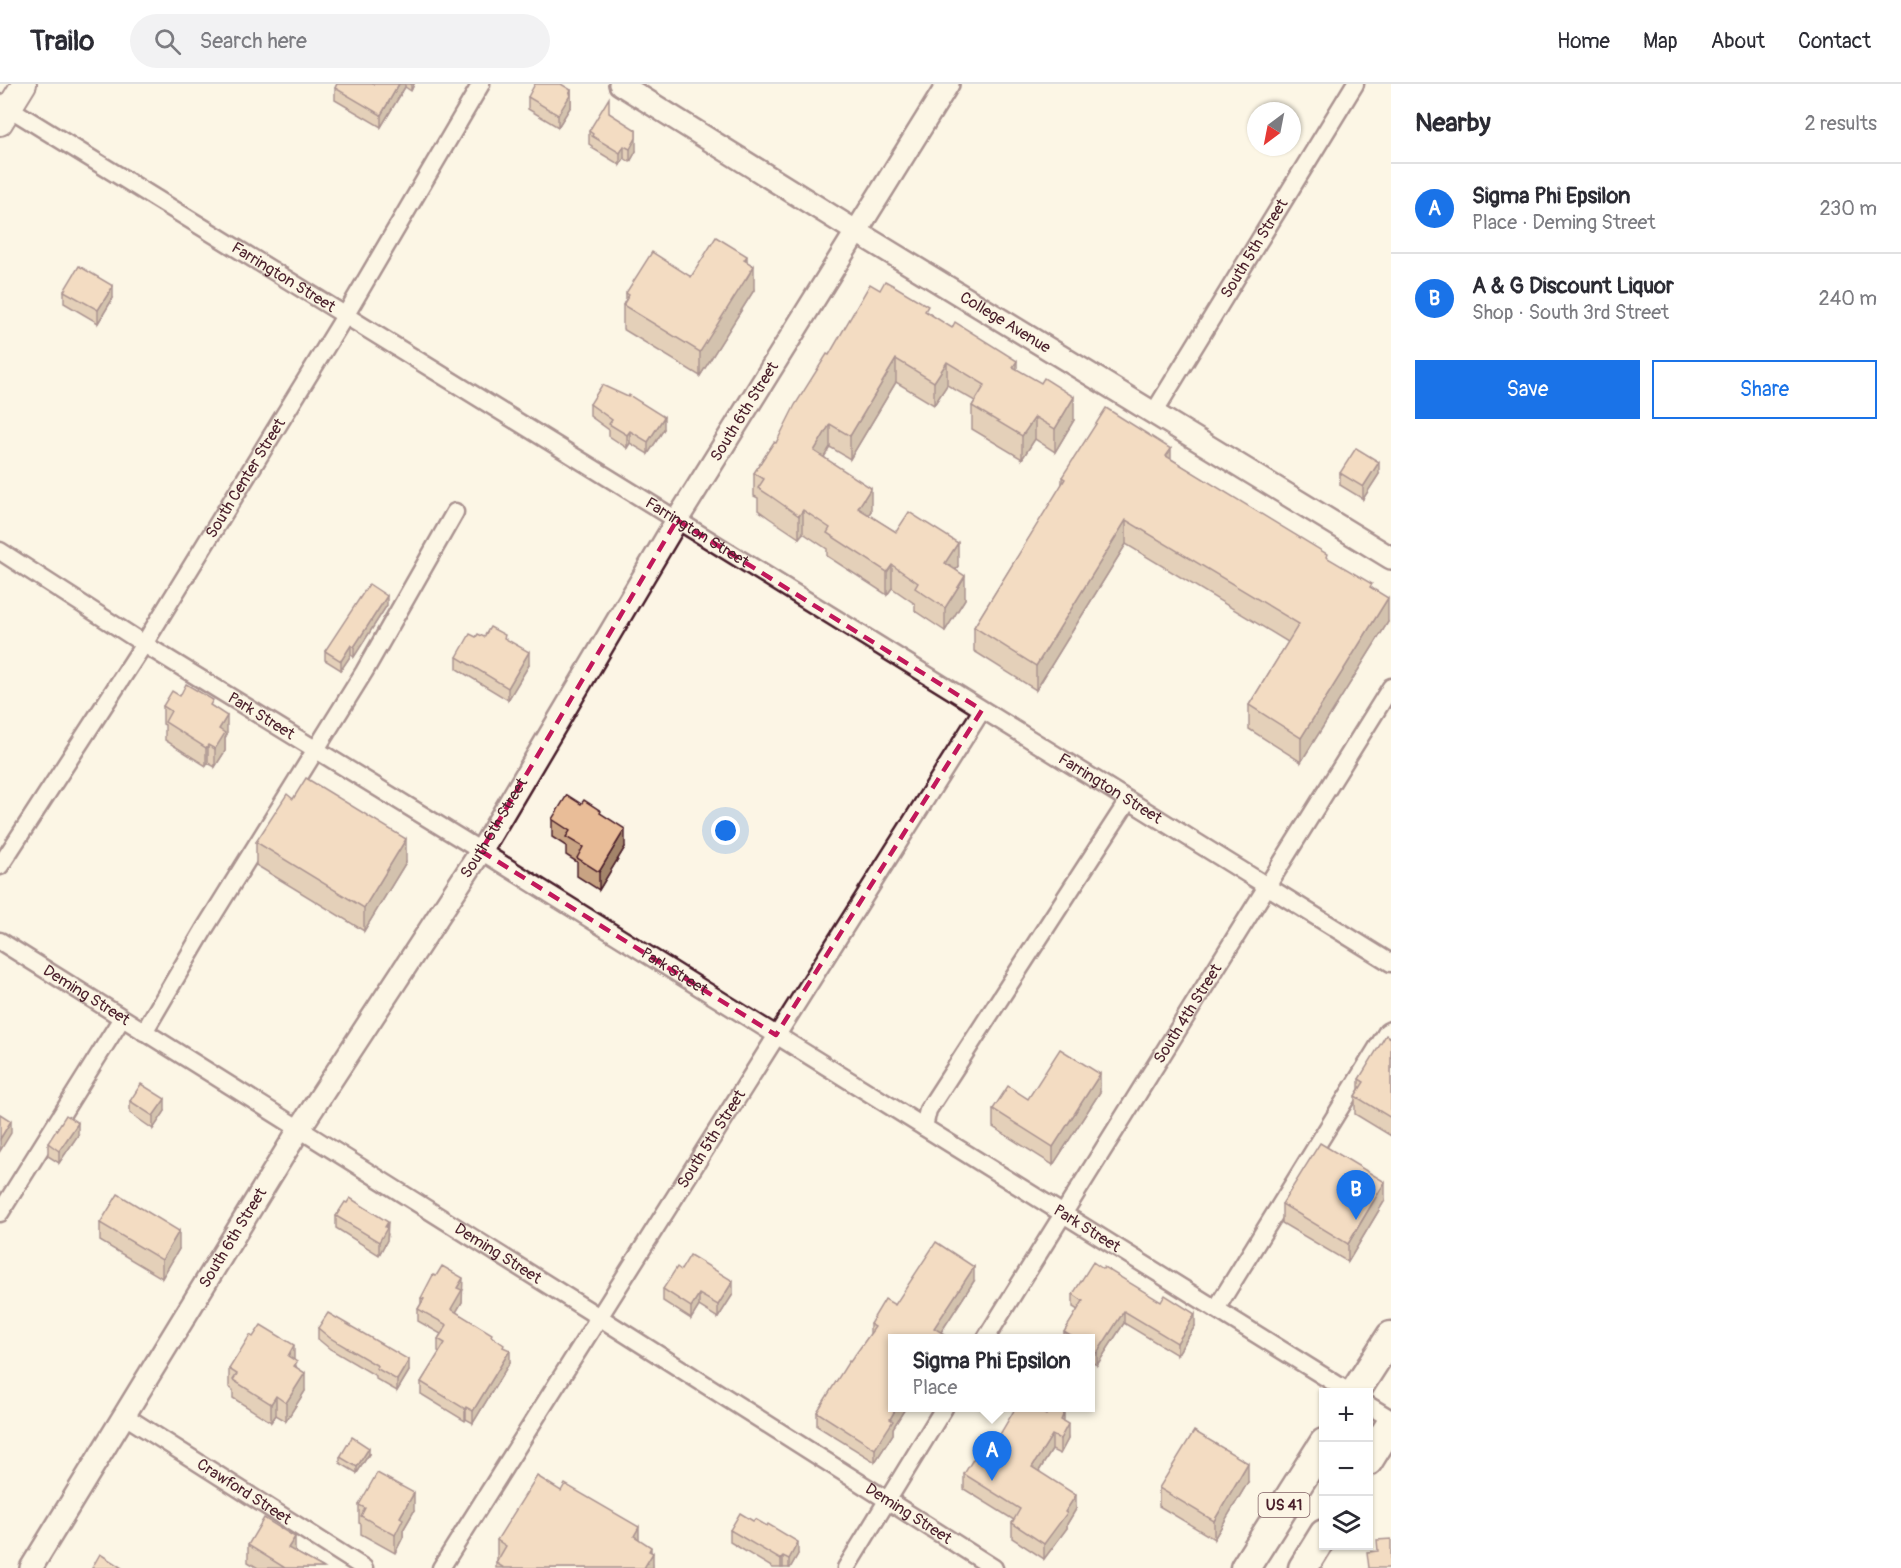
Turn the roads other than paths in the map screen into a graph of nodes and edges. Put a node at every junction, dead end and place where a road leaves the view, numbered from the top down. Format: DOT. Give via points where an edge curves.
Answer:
graph roads {
  1 [pos="24,84"];
  2 [pos="481,84"];
  3 [pos="620,84"];
  4 [pos="948,84"];
  5 [pos="1355,84"];
  6 [pos="3,111"];
  7 [pos="857,232"];
  8 [pos="345,316"];
  9 [pos="1153,414"];
  10 [pos="455,512"];
  11 [pos="677,520"];
  12 [pos="0,551"];
  13 [pos="1391,558"];
  14 [pos="144,644"];
  15 [pos="1391,687"];
  16 [pos="982,710"];
  17 [pos="315,749"];
  18 [pos="1128,801"];
  19 [pos="480,851"];
  20 [pos="0,866"];
  21 [pos="1267,887"];
  22 [pos="0,941"];
  23 [pos="1391,963"];
  24 [pos="122,1018"];
  25 [pos="1391,1030"];
  26 [pos="144,1032"];
  27 [pos="776,1035"];
  28 [pos="924,1127"];
  29 [pos="300,1128"];
  30 [pos="0,1213"];
  31 [pos="1063,1214"];
  32 [pos="1216,1309"];
  33 [pos="598,1317"];
  34 [pos="988,1334"];
  35 [pos="1391,1336"];
  36 [pos="1343,1388"];
  37 [pos="1358,1388"];
  38 [pos="1373,1408"];
  39 [pos="941,1412"];
  40 [pos="125,1416"];
  41 [pos="1391,1419"];
  42 [pos="1391,1424"];
  43 [pos="1319,1449"];
  44 [pos="1373,1453"];
  45 [pos="887,1501"];
  46 [pos="1319,1541"];
  47 [pos="31,1568"];
  48 [pos="364,1568"];
  49 [pos="441,1568"];
  50 [pos="846,1568"];
  51 [pos="994,1568"];
  52 [pos="1245,1568"];
  53 [pos="1303,1568"];
  1 -- 6 [label="main road"];
  2 -- 8 [label="street, South Center Street"];
  3 -- 7 [label="street, College Avenue"];
  4 -- 7 [label="street, South 6th Street"];
  5 -- 9 [label="street, South 5th Street"];
  6 -- 8 [label="street, Farrington Street"];
  7 -- 9 [label="street, College Avenue"];
  7 -- 11 [label="street, South 6th Street"];
  8 -- 11 [label="street, Farrington Street"];
  8 -- 14 [label="street, South Center Street"];
  9 -- 13 [label="street, College Avenue"];
  10 -- 17 [label="street" via="364,672"];
  11 -- 16 [label="street, Farrington Street"];
  11 -- 19 [label="street, South 6th Street"];
  12 -- 14 [label="street, Park Street"];
  14 -- 17 [label="street, Park Street"];
  14 -- 20 [label="street, South Center Street"];
  15 -- 21 [label="street, South 4th Street"];
  16 -- 18 [label="street, Farrington Street"];
  16 -- 27 [label="street, South 5th Street"];
  17 -- 19 [label="street, Park Street"];
  17 -- 26 [label="street"];
  18 -- 21 [label="street, Farrington Street"];
  18 -- 28 [label="street" via="928,1110"];
  19 -- 27 [label="street, Park Street"];
  19 -- 29 [label="street, South 6th Street"];
  21 -- 23 [label="street, Farrington Street"];
  21 -- 31 [label="street, South 4th Street"];
  22 -- 24 [label="street, Deming Street"];
  24 -- 26 [label="street, Deming Street"];
  24 -- 30 [label="street"];
  25 -- 32 [label="street"];
  26 -- 29 [label="street, Deming Street"];
  27 -- 28 [label="street, Park Street"];
  27 -- 33 [label="street, South 5th Street"];
  28 -- 31 [label="street, Park Street"];
  29 -- 33 [label="street, Deming Street"];
  29 -- 40 [label="street, South 6th Street"];
  31 -- 32 [label="street, Park Street"];
  31 -- 34 [label="street, South 4th Street"];
  32 -- 36 [label="street, Park Street"];
  33 -- 45 [label="street, Deming Street"];
  33 -- 49 [label="street, South 5th Street"];
  35 -- 37 [label="highway"];
  38 -- 41 [label="street"];
  39 -- 45 [label="street"];
  40 -- 47 [label="street, South 6th Street"];
  40 -- 48 [label="street, Crawford Street"];
  42 -- 44 [label="highway"];
  43 -- 52 [label="highway, US 41"];
  45 -- 50 [label="street"];
  45 -- 51 [label="street, Deming Street"];
  46 -- 53 [label="highway, US 41"];
}
